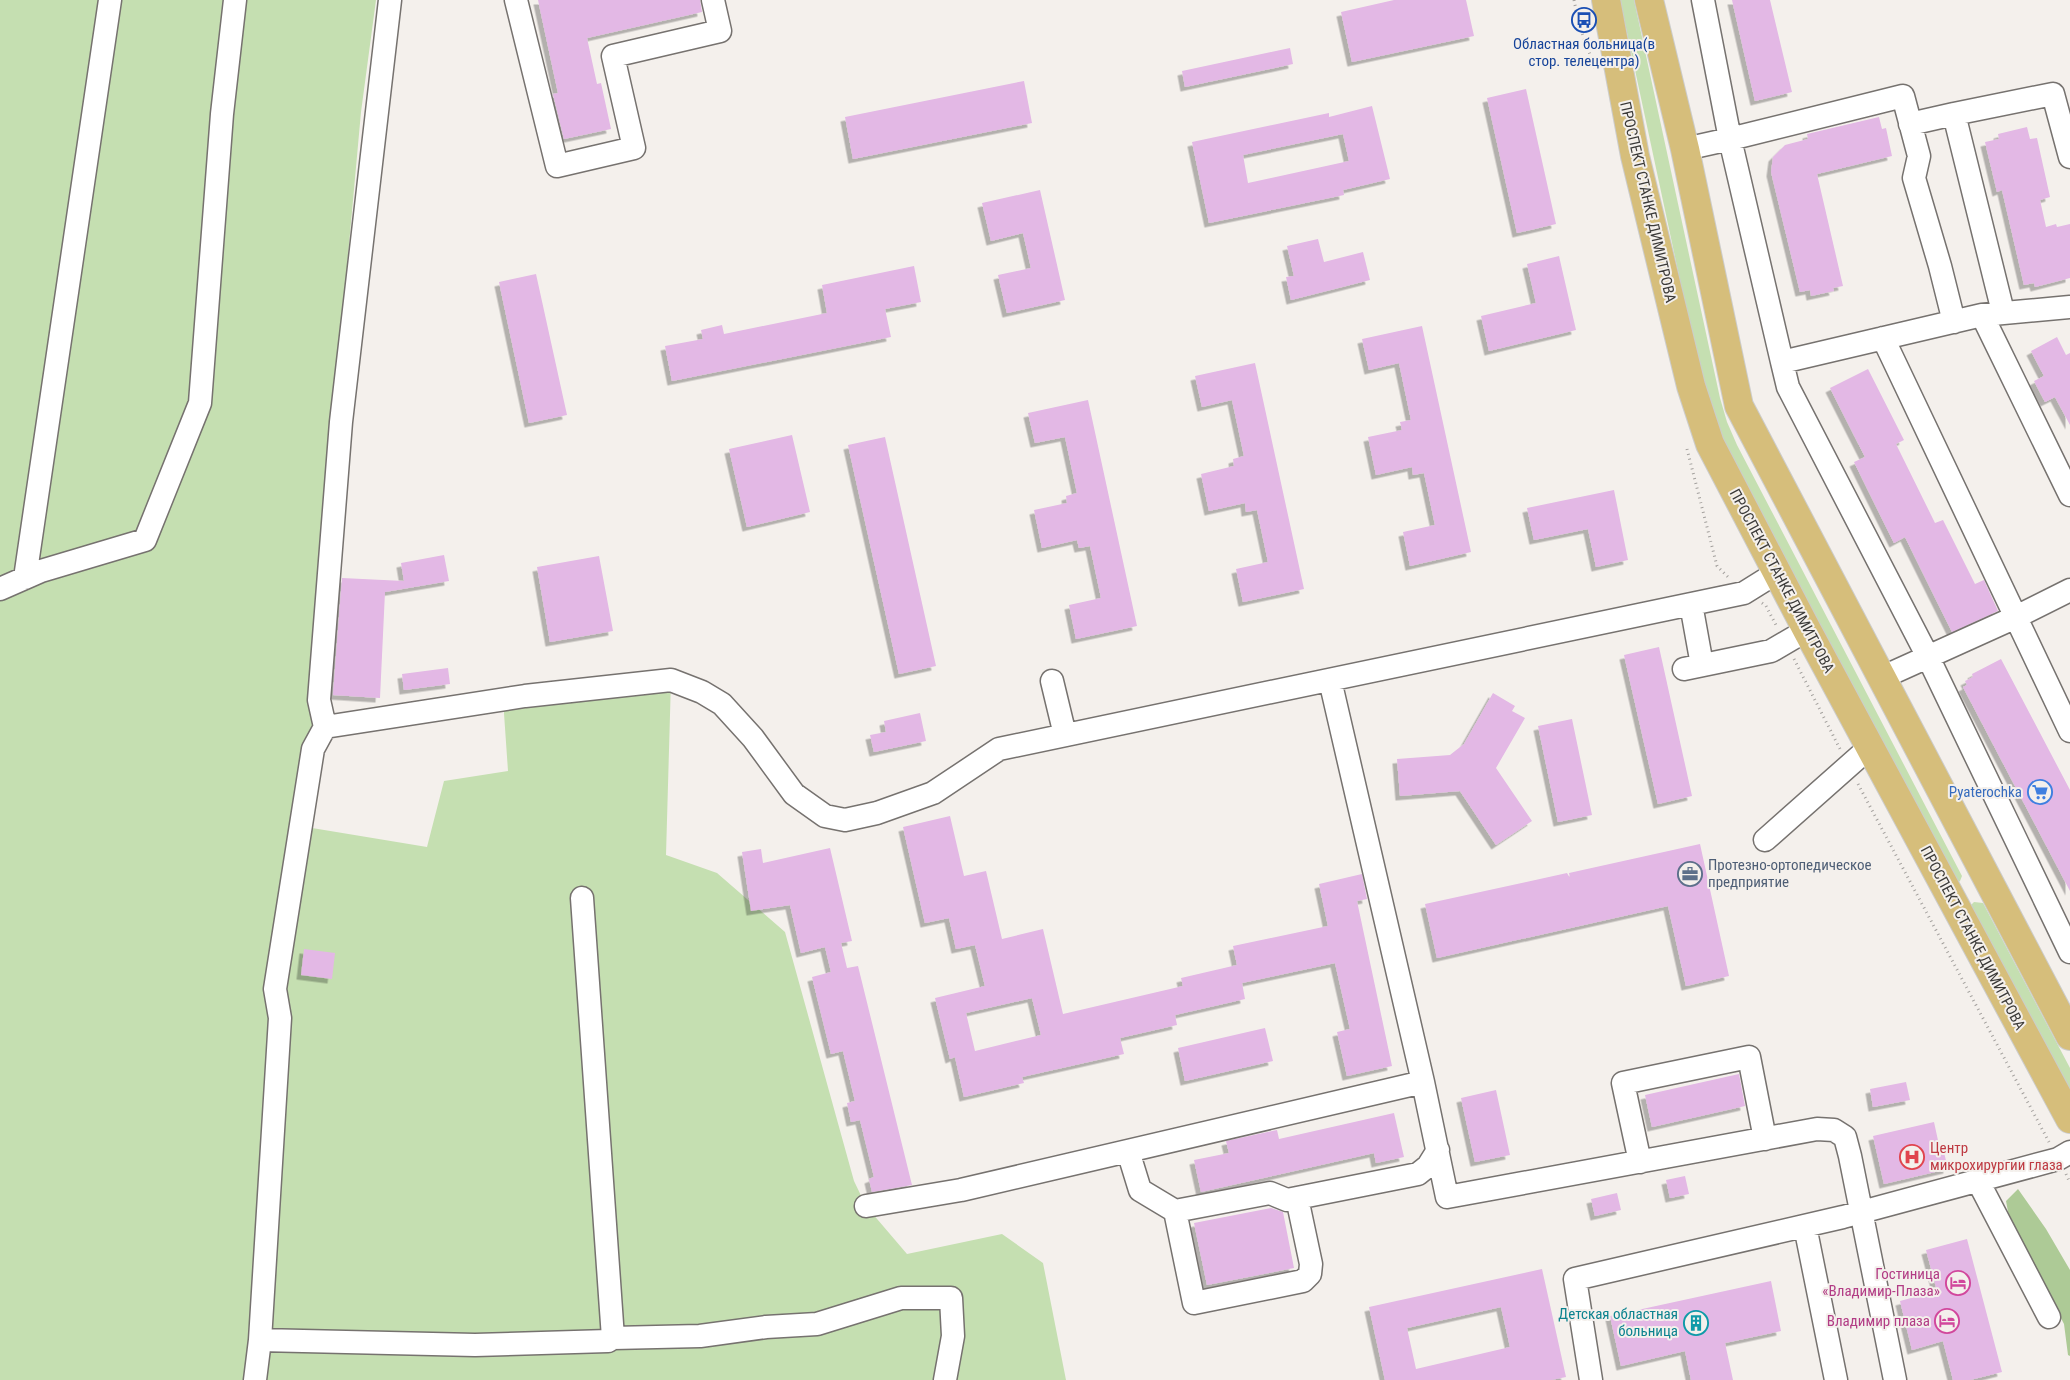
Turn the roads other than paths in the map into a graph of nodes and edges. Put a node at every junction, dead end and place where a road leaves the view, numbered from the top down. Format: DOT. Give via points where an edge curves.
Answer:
graph roads {
  1 [pos="110,0"];
  2 [pos="235,0"];
  3 [pos="390,0"];
  4 [pos="516,0"];
  5 [pos="713,0"];
  6 [pos="1606,0"];
  7 [pos="1649,0"];
  8 [pos="1703,0"];
  9 [pos="1954,114"];
  10 [pos="1910,124"];
  11 [pos="1730,139"];
  12 [pos="1685,149"];
  13 [pos="2070,157"];
  14 [pos="2070,307"];
  15 [pos="1993,314"];
  16 [pos="1954,322"];
  17 [pos="1883,338"];
  18 [pos="1782,362"];
  19 [pos="2070,495"];
  20 [pos="1776,573"];
  21 [pos="25,578"];
  22 [pos="0,589"];
  23 [pos="2070,590"];
  24 [pos="1691,604"];
  25 [pos="2016,617"];
  26 [pos="1807,630"];
  27 [pos="1928,656"];
  28 [pos="1881,678"];
  29 [pos="1330,680"];
  30 [pos="1052,681"];
  31 [pos="325,727"];
  32 [pos="2070,731"];
  33 [pos="1065,735"];
  34 [pos="1870,747"];
  35 [pos="1765,840"];
  36 [pos="1987,880"];
  37 [pos="582,898"];
  38 [pos="1952,899"];
  39 [pos="2070,952"];
  40 [pos="2070,1036"];
  41 [pos="1423,1082"];
  42 [pos="2070,1120"];
  43 [pos="1765,1139"];
  44 [pos="1438,1150"];
  45 [pos="1128,1152"];
  46 [pos="2070,1152"];
  47 [pos="1640,1162"];
  48 [pos="1978,1180"];
  49 [pos="1297,1198"];
  50 [pos="866,1206"];
  51 [pos="1175,1211"];
  52 [pos="1862,1212"];
  53 [pos="1806,1226"];
  54 [pos="2048,1317"];
  55 [pos="613,1338"];
  56 [pos="260,1340"];
  57 [pos="255,1380"];
  58 [pos="945,1380"];
  59 [pos="1591,1380"];
  60 [pos="1836,1380"];
  61 [pos="1895,1380"];
  1 -- 21 [label="street"];
  2 -- 21 [label="street" via="222,114 200,403 145,540 40,570"];
  3 -- 31 [label="street" via="341,422 319,700"];
  4 -- 5 [label="street" via="557,166 634,148 613,56 720,31"];
  6 -- 20 [label="main road, ПРОСПЕКТ СТАНКЕ ДИМИТРОВА" via="1635,156 1690,386 1710,444"];
  7 -- 12 [label="main road"];
  8 -- 11 [label="street"];
  9 -- 10 [label="street"];
  9 -- 13 [label="street" via="2053,94"];
  9 -- 15 [label="street"];
  10 -- 11 [label="street" via="1903,96"];
  10 -- 16 [label="street" via="1919,156 1914,178"];
  11 -- 12 [label="street"];
  11 -- 18 [label="street"];
  12 -- 28 [label="main road" via="1740,406"];
  14 -- 15 [label="street"];
  15 -- 16 [label="street"];
  15 -- 19 [label="street"];
  16 -- 17 [label="street"];
  17 -- 18 [label="street"];
  17 -- 25 [label="street"];
  18 -- 27 [label="street" via="1788,387"];
  20 -- 24 [label="street" via="1744,593"];
  20 -- 26 [label="main road, ПРОСПЕКТ СТАНКЕ ДИМИТРОВА"];
  21 -- 22 [label="street"];
  23 -- 25 [label="street"];
  24 -- 26 [label="street" via="1693,667 1771,651"];
  24 -- 29 [label="street"];
  25 -- 27 [label="street"];
  25 -- 32 [label="street"];
  26 -- 34 [label="main road, ПРОСПЕКТ СТАНКЕ ДИМИТРОВА"];
  27 -- 28 [label="street"];
  27 -- 39 [label="street"];
  28 -- 36 [label="main road"];
  29 -- 33 [label="street"];
  29 -- 41 [label="street"];
  30 -- 33 [label="street"];
  31 -- 33 [label="street" via="525,696 671,680 722,704 753,738 794,794 825,816 845,820 877,813 933,793 999,749"];
  31 -- 56 [label="street" via="313,749 274,989 280,1018"];
  34 -- 35 [label="street"];
  34 -- 38 [label="main road, ПРОСПЕКТ СТАНКЕ ДИМИТРОВА"];
  36 -- 38 [label="main road"];
  36 -- 40 [label="main road"];
  37 -- 55 [label="street"];
  38 -- 42 [label="main road, ПРОСПЕКТ СТАНКЕ ДИМИТРОВА"];
  41 -- 44 [label="street"];
  41 -- 45 [label="street"];
  43 -- 47 [label="street"];
  43 -- 47 [label="street" via="1749,1057 1623,1083"];
  43 -- 52 [label="street" via="1817,1129 1834,1130 1845,1137"];
  44 -- 47 [label="street" via="1447,1197"];
  44 -- 49 [label="street" via="1428,1166 1418,1174"];
  45 -- 50 [label="street" via="961,1190"];
  45 -- 51 [label="street" via="1140,1190"];
  46 -- 48 [label="street" via="2058,1159"];
  48 -- 52 [label="street"];
  48 -- 54 [label="street"];
  49 -- 51 [label="street" via="1287,1200 1270,1193"];
  49 -- 51 [label="street" via="1311,1264 1310,1274 1303,1281 1194,1303"];
  52 -- 53 [label="street"];
  52 -- 61 [label="street"];
  53 -- 59 [label="street" via="1575,1279"];
  53 -- 60 [label="street"];
  55 -- 56 [label="street" via="608,1341 475,1345"];
  55 -- 58 [label="street" via="700,1336 816,1324 901,1298 951,1298 953,1336"];
  56 -- 57 [label="street"];
}
